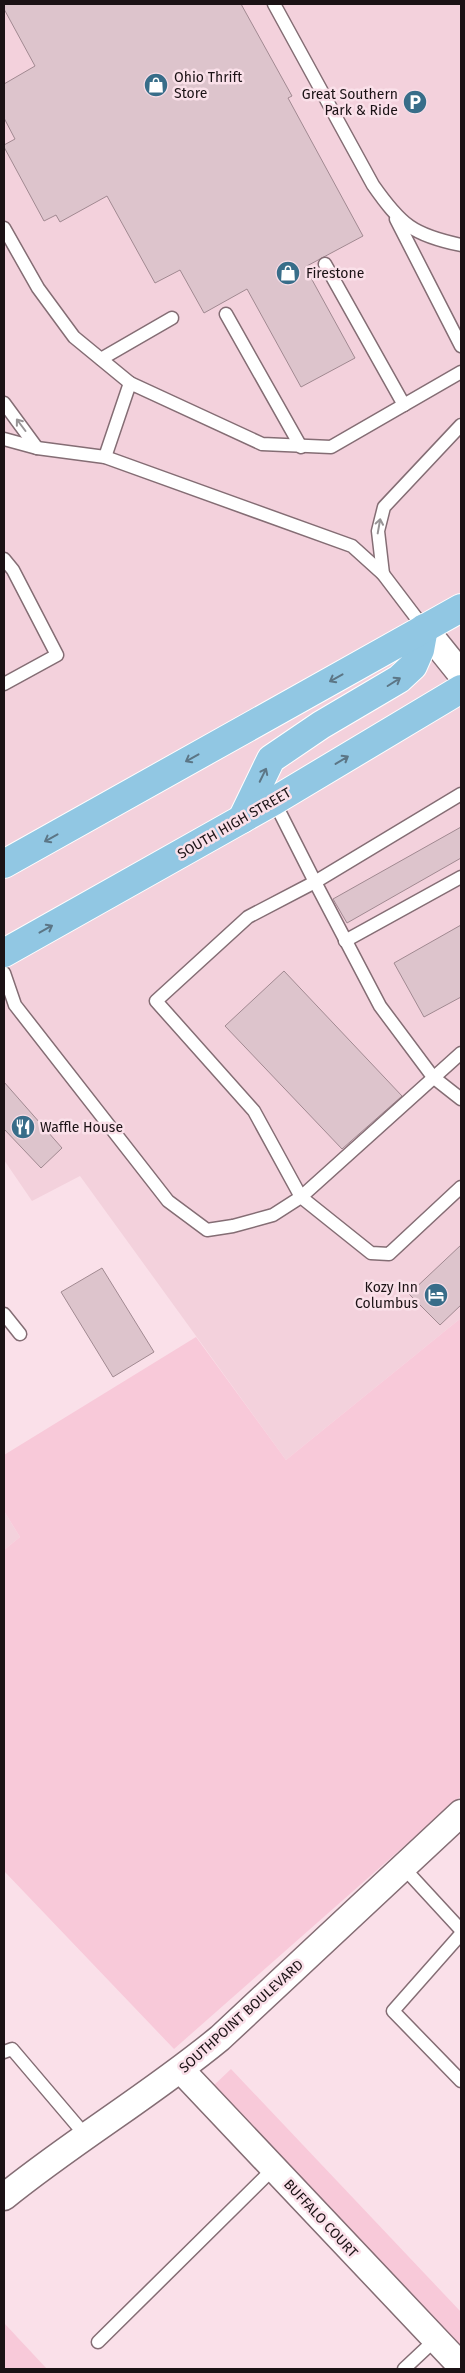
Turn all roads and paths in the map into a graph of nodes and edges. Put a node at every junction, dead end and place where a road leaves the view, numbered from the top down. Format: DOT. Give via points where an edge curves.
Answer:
graph roads {
  1 [pos="274,4"];
  2 [pos="392,213"];
  3 [pos="4,228"];
  4 [pos="461,245"];
  5 [pos="325,264"];
  6 [pos="226,314"];
  7 [pos="172,318"];
  8 [pos="461,346"];
  9 [pos="101,359"];
  10 [pos="461,372"];
  11 [pos="130,383"];
  12 [pos="4,403"];
  13 [pos="404,404"];
  14 [pos="461,425"];
  15 [pos="4,439"];
  16 [pos="302,447"];
  17 [pos="38,448"];
  18 [pos="104,457"];
  19 [pos="4,560"];
  20 [pos="382,574"];
  21 [pos="461,608"];
  22 [pos="424,628"];
  23 [pos="461,674"];
  24 [pos="4,684"];
  25 [pos="461,689"];
  26 [pos="461,794"];
  27 [pos="274,801"];
  28 [pos="242,819"];
  29 [pos="4,864"];
  30 [pos="461,877"];
  31 [pos="314,882"];
  32 [pos="345,941"];
  33 [pos="4,953"];
  34 [pos="4,973"];
  35 [pos="461,1053"];
  36 [pos="433,1077"];
  37 [pos="461,1099"];
  38 [pos="461,1187"];
  39 [pos="301,1197"];
  40 [pos="4,1314"];
  41 [pos="20,1334"];
  42 [pos="461,1813"];
  43 [pos="403,1867"];
  44 [pos="461,1930"];
  45 [pos="461,1934"];
  46 [pos="4,2052"];
  47 [pos="182,2070"];
  48 [pos="461,2081"];
  49 [pos="86,2136"];
  50 [pos="274,2168"];
  51 [pos="4,2197"];
  52 [pos="436,2339"];
  53 [pos="98,2342"];
  54 [pos="461,2366"];
  55 [pos="404,2369"];
  1 -- 2 [label="lane" via="373,185"];
  2 -- 4 [label="lane" via="417,231"];
  2 -- 8 [label="lane"];
  3 -- 9 [label="lane" via="38,288 74,337"];
  5 -- 13 [label="lane"];
  6 -- 16 [label="lane"];
  7 -- 9 [label="lane"];
  9 -- 11 [label="lane"];
  10 -- 13 [label="lane"];
  11 -- 16 [label="lane" via="262,444"];
  11 -- 18 [label="lane"];
  17 -- 12 [label="lane, one-way"];
  13 -- 16 [label="lane" via="331,447"];
  20 -- 14 [label="lane, one-way" via="378,530 384,507"];
  15 -- 17 [label="lane"];
  17 -- 18 [label="lane"];
  18 -- 20 [label="lane" via="352,546"];
  19 -- 24 [label="lane" via="13,570 57,655"];
  20 -- 22 [label="lane"];
  21 -- 22 [label="main road"];
  22 -- 23 [label="street"];
  28 -- 22 [label="main road, one-way" via="272,759 320,724 399,680 413,666"];
  22 -- 29 [label="main road, one-way"];
  27 -- 25 [label="main road, SOUTH HIGH STREET, one-way"];
  26 -- 31 [label="lane"];
  27 -- 28 [label="main road, SOUTH HIGH STREET"];
  27 -- 31 [label="lane"];
  33 -- 28 [label="main road, SOUTH HIGH STREET, one-way"];
  30 -- 32 [label="lane"];
  31 -- 32 [label="lane"];
  31 -- 39 [label="lane" via="248,917 156,1000 254,1111"];
  32 -- 36 [label="lane" via="380,1006"];
  34 -- 39 [label="lane" via="15,1005 168,1201 207,1230 273,1214"];
  35 -- 36 [label="lane"];
  36 -- 37 [label="lane"];
  36 -- 39 [label="lane"];
  38 -- 39 [label="lane" via="389,1254 371,1253"];
  40 -- 41 [label="lane"];
  42 -- 43 [label="street, SOUTHPOINT BOULEVARD"];
  43 -- 44 [label="lane"];
  43 -- 47 [label="street, SOUTHPOINT BOULEVARD"];
  45 -- 48 [label="lane" via="393,2011"];
  46 -- 49 [label="lane" via="12,2049"];
  47 -- 49 [label="street, SOUTHPOINT BOULEVARD"];
  47 -- 50 [label="street, BUFFALO COURT"];
  49 -- 51 [label="street, SOUTHPOINT BOULEVARD"];
  50 -- 52 [label="street, BUFFALO COURT"];
  50 -- 53 [label="lane"];
  52 -- 54 [label="street, BUFFALO COURT"];
  52 -- 55 [label="lane"];
}
